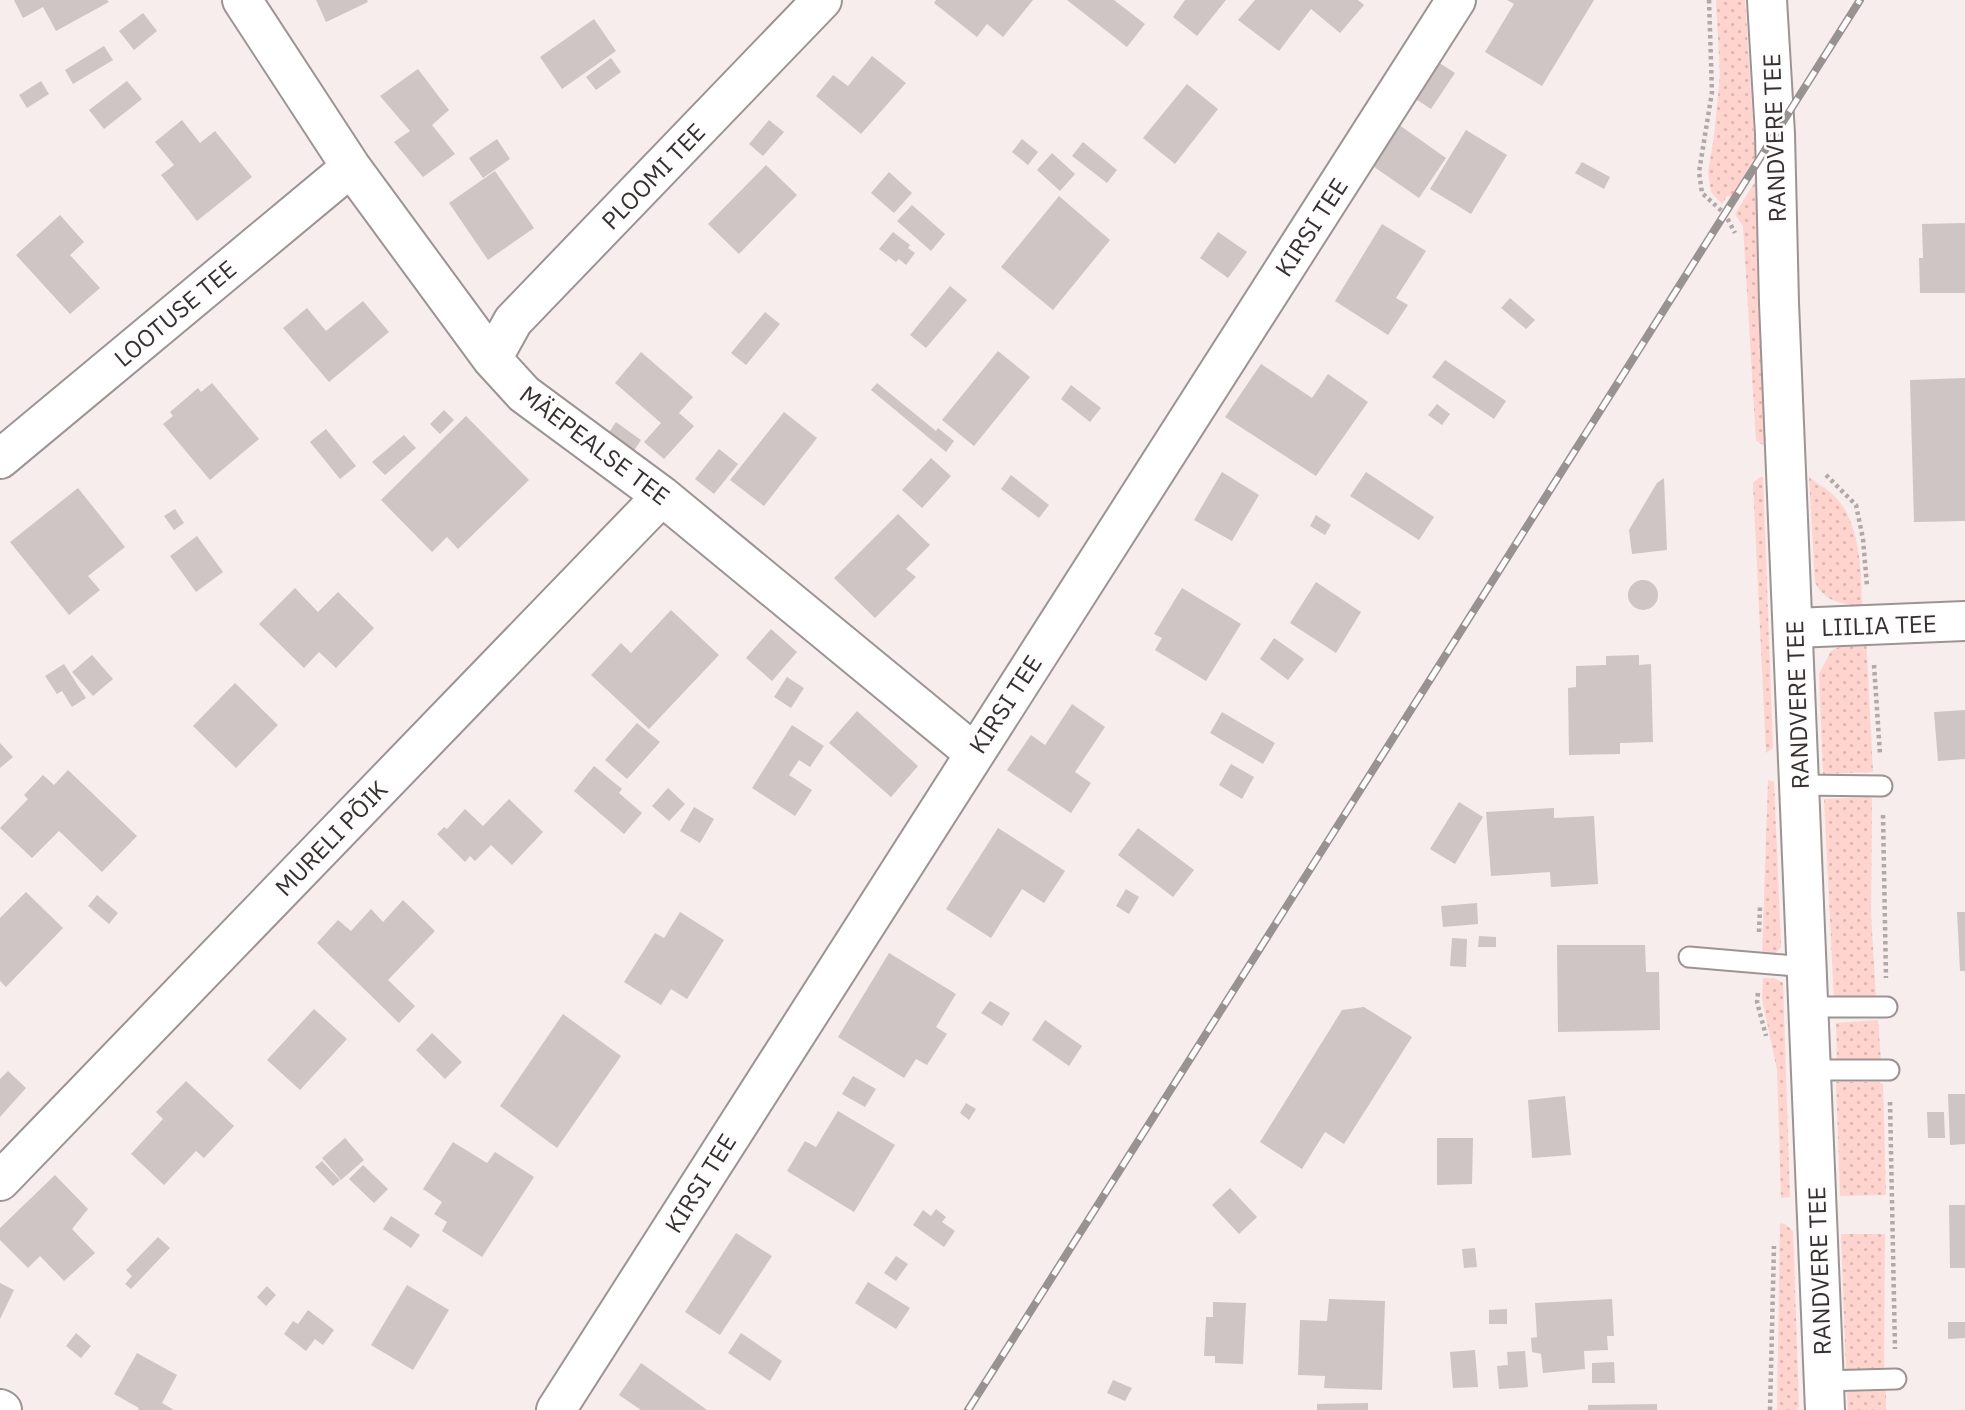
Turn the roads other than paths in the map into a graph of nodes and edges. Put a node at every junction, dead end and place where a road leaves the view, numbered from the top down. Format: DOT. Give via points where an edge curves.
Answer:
graph roads {
  1 [pos="242,0"];
  2 [pos="822,0"];
  3 [pos="1456,0"];
  4 [pos="1768,0"];
  5 [pos="351,167"];
  6 [pos="492,359"];
  7 [pos="0,459"];
  8 [pos="662,496"];
  9 [pos="1965,621"];
  10 [pos="1794,628"];
  11 [pos="974,753"];
  12 [pos="1800,785"];
  13 [pos="1882,786"];
  14 [pos="1689,957"];
  15 [pos="1807,967"];
  16 [pos="1808,1007"];
  17 [pos="1887,1007"];
  18 [pos="1811,1070"];
  19 [pos="1889,1070"];
  20 [pos="0,1181"];
  21 [pos="1896,1379"];
  22 [pos="1824,1396"];
  23 [pos="556,1410"];
  1 -- 5 [label="street, MÄEPEALSE TEE"];
  2 -- 6 [label="street, PLOOMI TEE" via="513,321"];
  3 -- 11 [label="street, KIRSI TEE"];
  4 -- 10 [label="street, RANDVERE TEE"];
  5 -- 6 [label="street, MÄEPEALSE TEE"];
  5 -- 7 [label="street, LOOTUSE TEE"];
  6 -- 8 [label="street, MÄEPEALSE TEE" via="524,394"];
  8 -- 11 [label="street, MÄEPEALSE TEE"];
  8 -- 20 [label="street, MURELI PÕIK"];
  9 -- 10 [label="street, LIILIA TEE"];
  10 -- 12 [label="street, RANDVERE TEE"];
  11 -- 23 [label="street, KIRSI TEE"];
  12 -- 13 [label="lane"];
  12 -- 15 [label="street, RANDVERE TEE"];
  14 -- 15 [label="lane"];
  15 -- 16 [label="street, RANDVERE TEE"];
  16 -- 17 [label="lane"];
  16 -- 18 [label="street, RANDVERE TEE"];
  18 -- 19 [label="lane"];
  18 -- 22 [label="street, RANDVERE TEE"];
  21 -- 22 [label="lane"];
}
